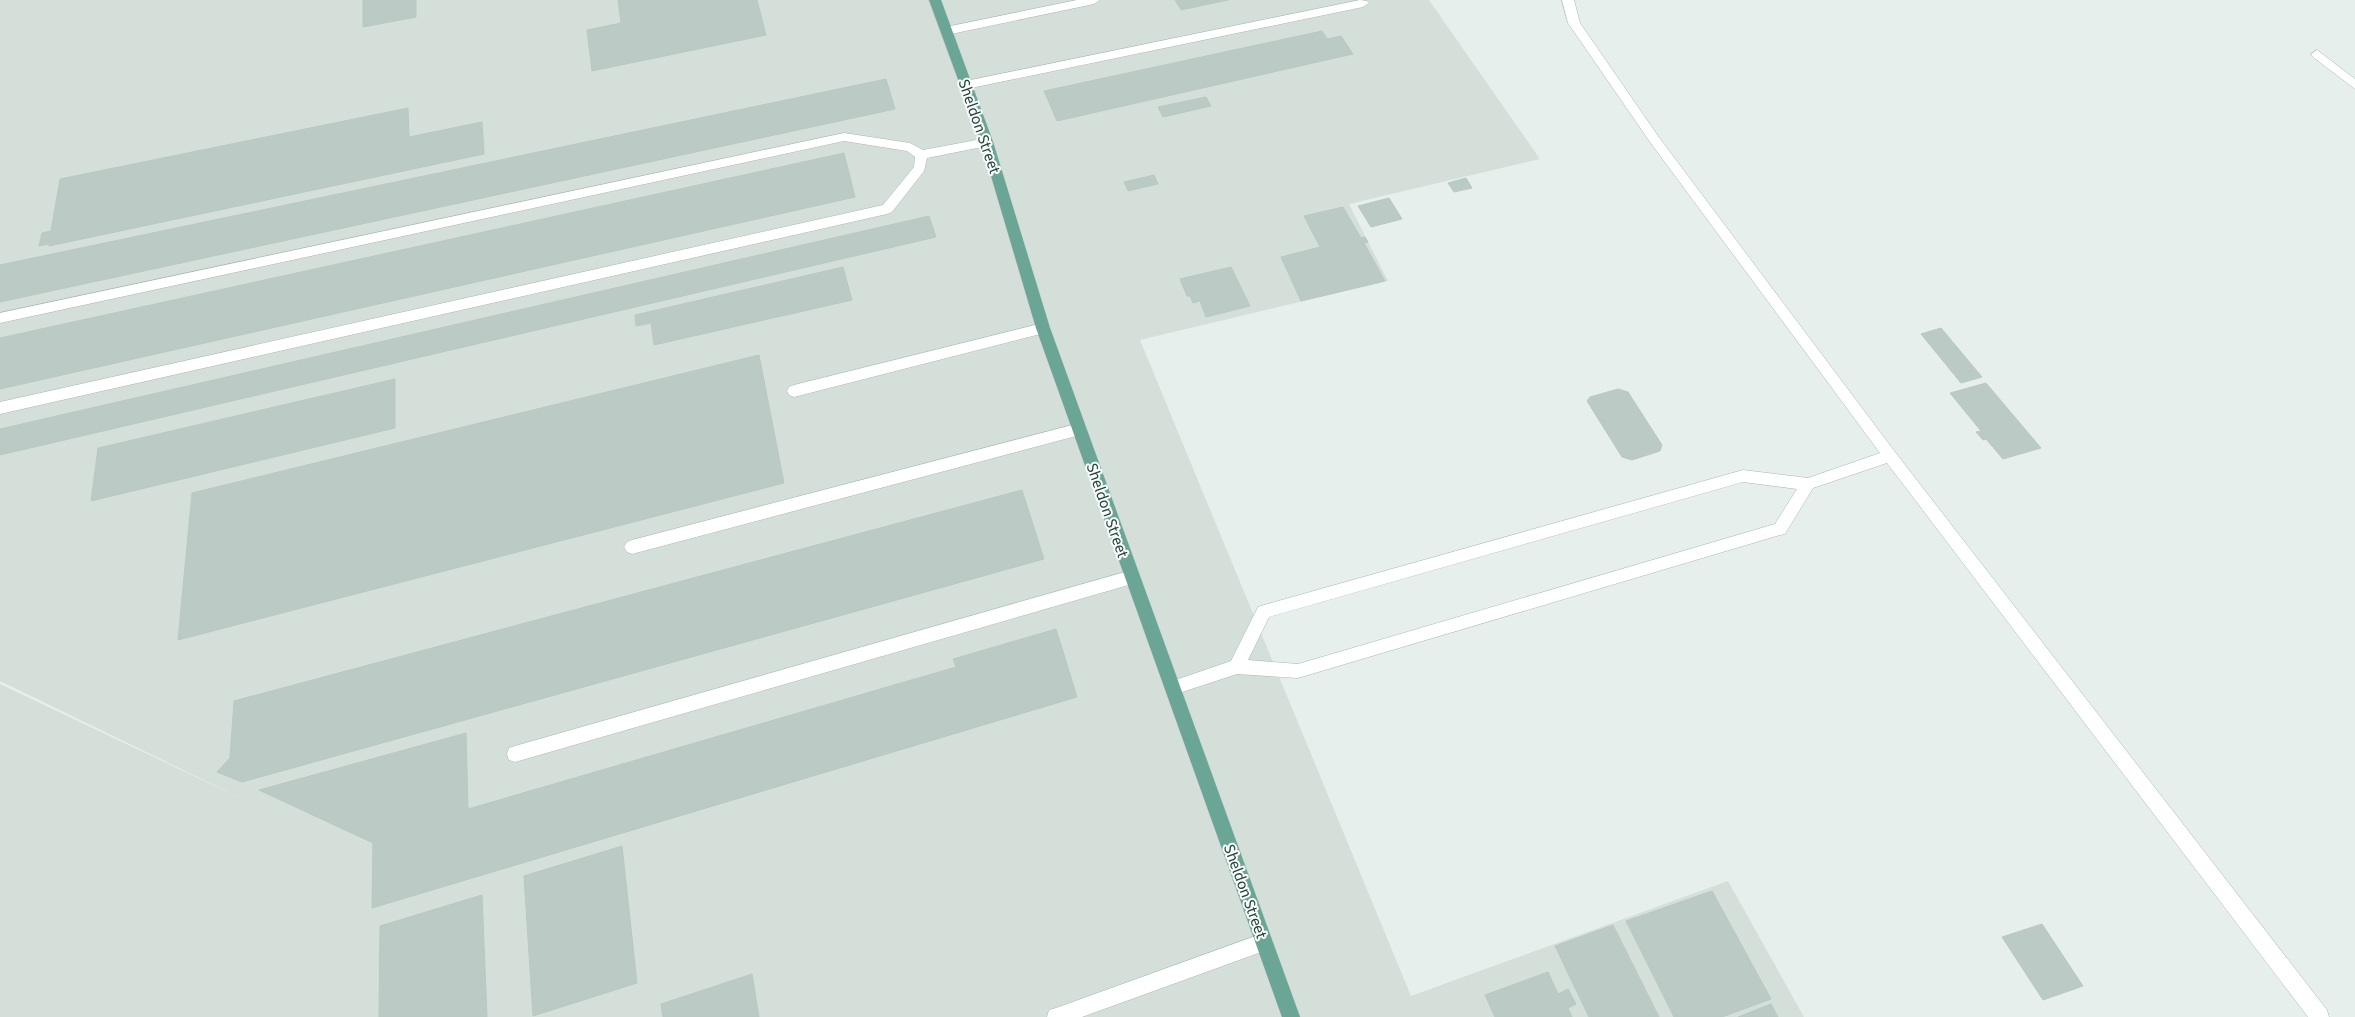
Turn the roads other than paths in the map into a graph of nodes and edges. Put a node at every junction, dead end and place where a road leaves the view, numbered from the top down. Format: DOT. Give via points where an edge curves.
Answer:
graph roads {
  1 [pos="935,0"];
  2 [pos="1094,0"];
  3 [pos="1568,0"];
  4 [pos="1363,3"];
  5 [pos="946,31"];
  6 [pos="2317,54"];
  7 [pos="966,85"];
  8 [pos="2355,85"];
  9 [pos="987,142"];
  10 [pos="921,155"];
  11 [pos="0,318"];
  12 [pos="1043,328"];
  13 [pos="794,391"];
  14 [pos="0,408"];
  15 [pos="1080,429"];
  16 [pos="1890,456"];
  17 [pos="1808,484"];
  18 [pos="632,547"];
  19 [pos="1132,578"];
  20 [pos="1237,667"];
  21 [pos="1173,688"];
  22 [pos="516,754"];
  23 [pos="1264,942"];
  24 [pos="1056,1017"];
  25 [pos="1291,1017"];
  26 [pos="2320,1017"];
  1 -- 5 [label="main road, Sheldon Street"];
  2 -- 5 [label="lane"];
  3 -- 16 [label="lane" via="1574,23 1654,139"];
  4 -- 7 [label="lane"];
  5 -- 7 [label="main road, Sheldon Street"];
  6 -- 8 [label="lane"];
  7 -- 9 [label="main road, Sheldon Street"];
  9 -- 10 [label="lane"];
  9 -- 12 [label="main road, Sheldon Street"];
  10 -- 11 [label="lane" via="910,147 844,137"];
  10 -- 14 [label="lane" via="920,168 887,210"];
  12 -- 13 [label="lane"];
  12 -- 15 [label="main road, Sheldon Street"];
  15 -- 18 [label="lane"];
  15 -- 19 [label="main road, Sheldon Street"];
  16 -- 17 [label="lane"];
  16 -- 26 [label="lane"];
  17 -- 20 [label="lane" via="1780,529 1298,671"];
  17 -- 20 [label="lane" via="1743,476 1264,612"];
  19 -- 21 [label="main road, Sheldon Street"];
  19 -- 22 [label="lane"];
  20 -- 21 [label="lane"];
  21 -- 23 [label="main road, Sheldon Street"];
  23 -- 24 [label="lane"];
  23 -- 25 [label="main road, Sheldon Street"];
}
